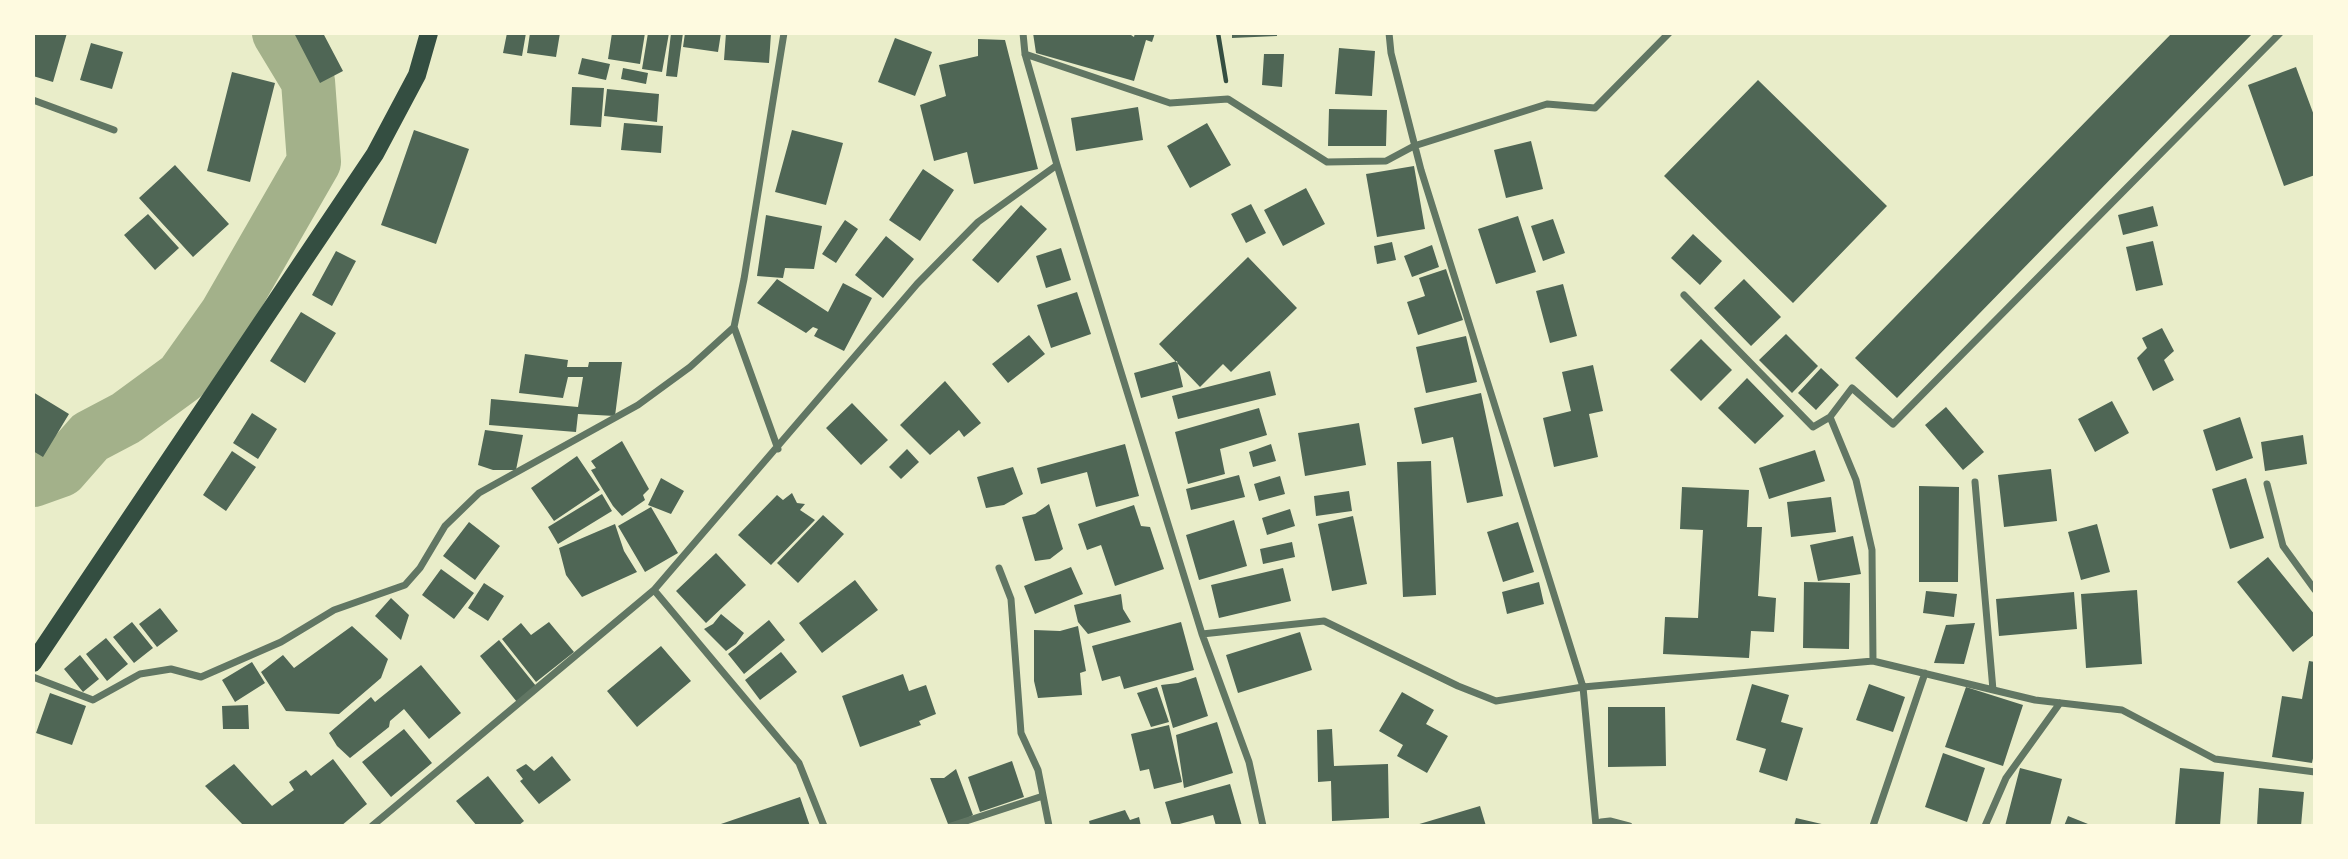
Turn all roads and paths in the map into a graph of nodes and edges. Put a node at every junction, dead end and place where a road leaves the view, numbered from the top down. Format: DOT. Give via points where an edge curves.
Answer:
graph roads {
  1 [pos="429,33"];
  2 [pos="784,33"];
  3 [pos="1023,33"];
  4 [pos="1218,33"];
  5 [pos="1389,33"];
  6 [pos="1669,33"];
  7 [pos="2280,33"];
  8 [pos="1024,54"];
  9 [pos="1228,99"];
  10 [pos="33,100"];
  11 [pos="114,130"];
  12 [pos="1414,146"];
  13 [pos="1057,165"];
  14 [pos="1684,295"];
  15 [pos="734,327"];
  16 [pos="1830,417"];
  17 [pos="778,449"];
  18 [pos="1975,482"];
  19 [pos="2267,484"];
  20 [pos="999,568"];
  21 [pos="654,590"];
  22 [pos="2315,590"];
  23 [pos="1202,634"];
  24 [pos="1873,662"];
  25 [pos="33,663"];
  26 [pos="1925,673"];
  27 [pos="33,677"];
  28 [pos="1583,687"];
  29 [pos="1993,690"];
  30 [pos="2060,703"];
  31 [pos="2315,772"];
  32 [pos="1043,796"];
  33 [pos="372,826"];
  34 [pos="824,826"];
  35 [pos="951,826"];
  36 [pos="1049,826"];
  37 [pos="1263,826"];
  38 [pos="1596,826"];
  39 [pos="1629,826"];
  40 [pos="1874,826"];
  41 [pos="1985,826"];
  1 -- 25 [label="main road" via="417,75 375,154"];
  2 -- 15 [label="street"];
  3 -- 8 [label="street"];
  4 -- 9 [label="path"];
  5 -- 12 [label="street"];
  6 -- 12 [label="street" via="1595,108 1547,104"];
  7 -- 16 [label="street" via="1893,424 1852,388"];
  8 -- 9 [label="street" via="1170,103"];
  8 -- 13 [label="street"];
  9 -- 12 [label="street" via="1327,162 1386,161"];
  10 -- 11 [label="street"];
  12 -- 28 [label="street"];
  13 -- 17 [label="street" via="978,222 918,284"];
  13 -- 23 [label="street"];
  14 -- 16 [label="street" via="1813,427"];
  15 -- 17 [label="street"];
  15 -- 27 [label="street" via="638,405 479,493 445,526 405,584 334,610 281,642 201,677 170,669 141,674 93,700"];
  16 -- 24 [label="street" via="1856,480 1872,550"];
  17 -- 21 [label="street"];
  18 -- 29 [label="street"];
  19 -- 22 [label="street" via="2283,547"];
  20 -- 32 [label="street" via="1011,600 1021,733 1038,770"];
  21 -- 33 [label="street"];
  21 -- 34 [label="street" via="799,763"];
  23 -- 28 [label="street" via="1324,621 1496,701"];
  23 -- 37 [label="street" via="1249,762"];
  24 -- 26 [label="street"];
  24 -- 28 [label="street"];
  26 -- 29 [label="street"];
  26 -- 40 [label="street"];
  28 -- 38 [label="street"];
  29 -- 30 [label="street"];
  30 -- 31 [label="street" via="2122,710 2215,759"];
  30 -- 41 [label="street" via="2006,778"];
  32 -- 35 [label="street"];
  32 -- 36 [label="street"];
  38 -- 39 [label="street" via="1610,821"];
}
